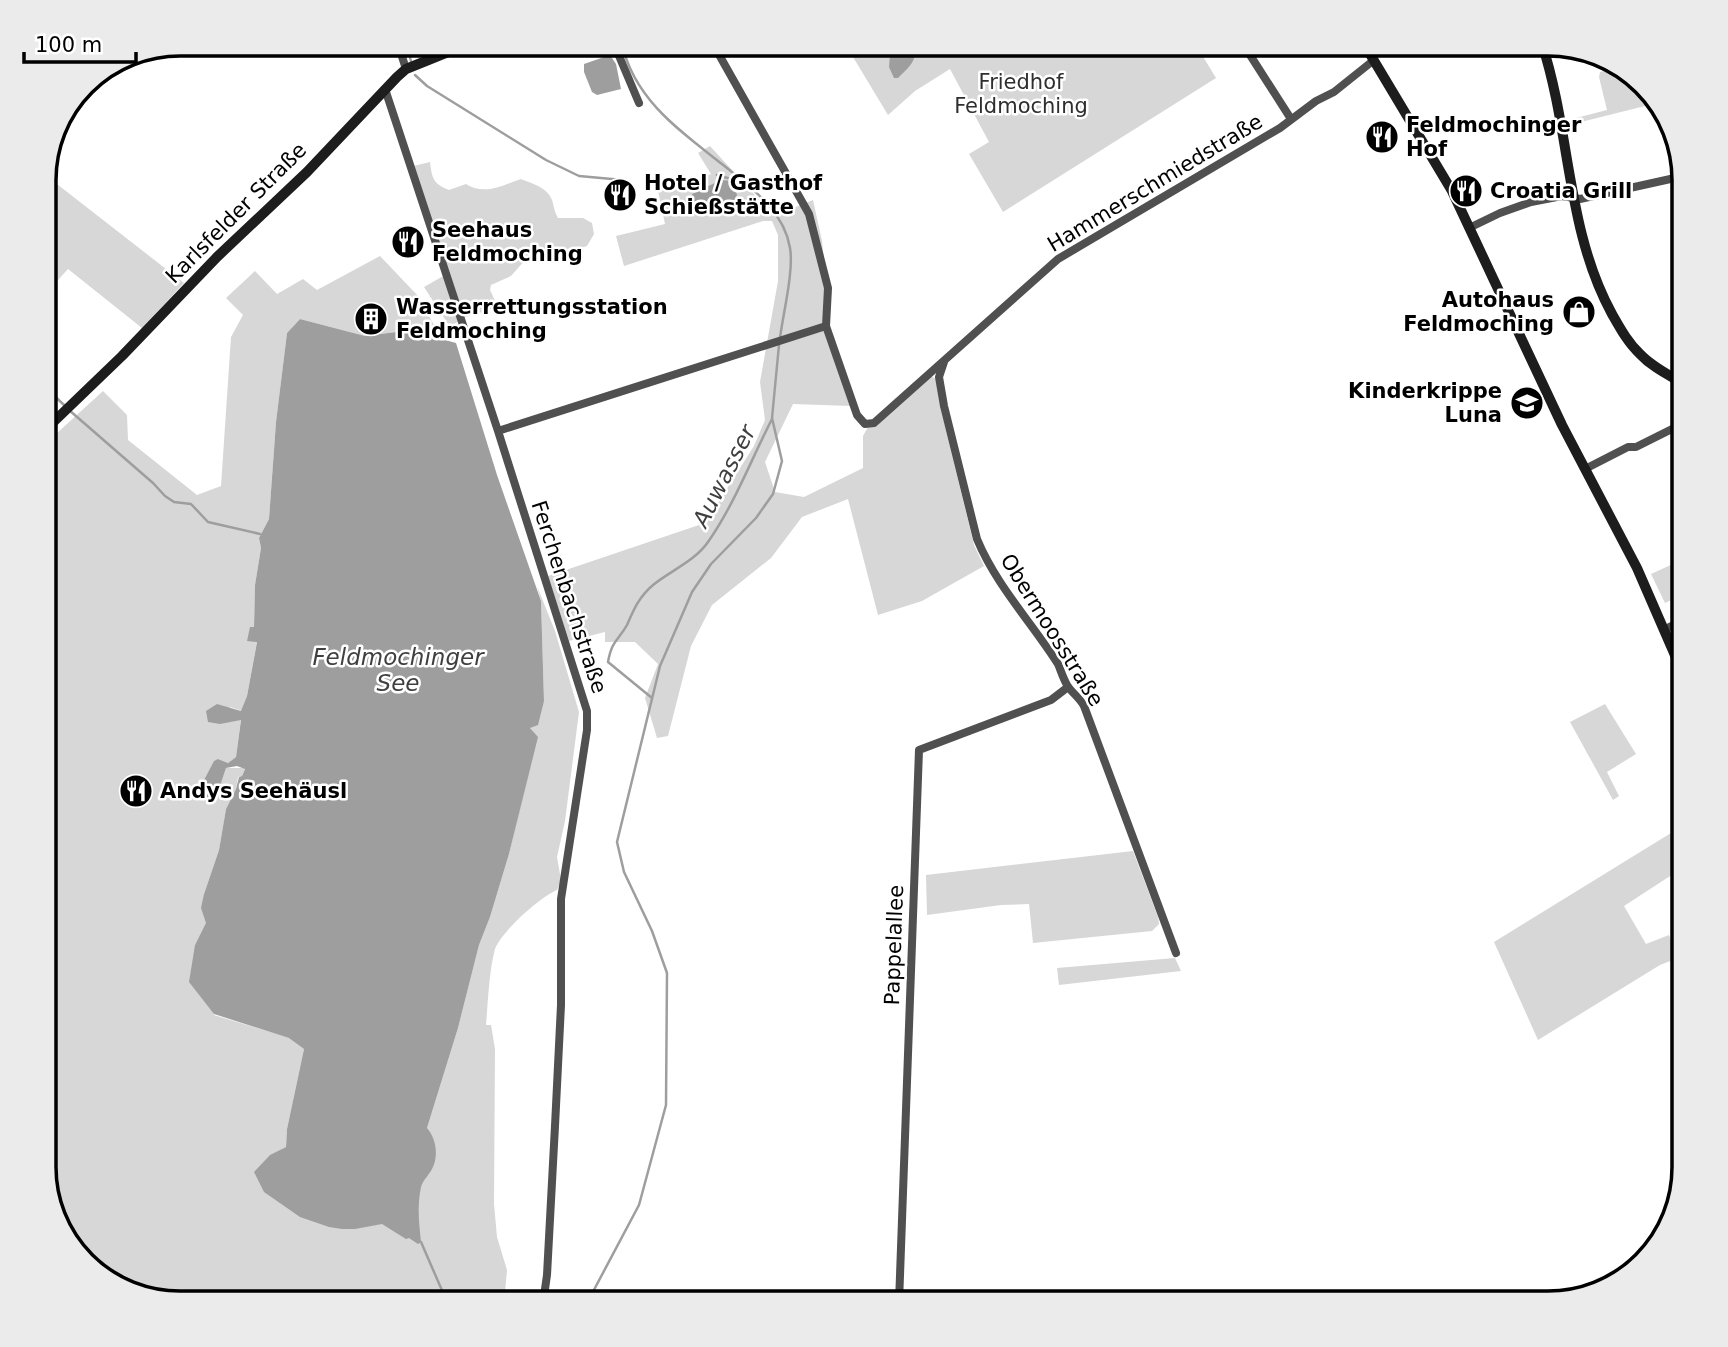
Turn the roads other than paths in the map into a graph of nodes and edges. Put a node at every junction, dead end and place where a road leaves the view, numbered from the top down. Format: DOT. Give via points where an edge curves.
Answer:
graph roads {
  1 [pos="402,56"];
  2 [pos="438,56"];
  3 [pos="619,56"];
  4 [pos="720,56"];
  5 [pos="1251,56"];
  6 [pos="1371,56"];
  7 [pos="1546,56"];
  8 [pos="1374,61"];
  9 [pos="406,69"];
  10 [pos="385,89"];
  11 [pos="639,103"];
  12 [pos="1291,119"];
  13 [pos="1672,179"];
  14 [pos="1572,197"];
  15 [pos="1469,228"];
  16 [pos="826,326"];
  17 [pos="946,359"];
  18 [pos="1672,376"];
  19 [pos="56,420"];
  20 [pos="1672,429"];
  21 [pos="498,431"];
  22 [pos="1585,469"];
  23 [pos="1672,626"];
  24 [pos="1665,629"];
  25 [pos="1672,646"];
  26 [pos="1068,687"];
  27 [pos="1176,953"];
  28 [pos="545,1291"];
  29 [pos="899,1291"];
  1 -- 9 [label="street"];
  2 -- 9 [label="main road, Karlsfelder Straße"];
  3 -- 11 [label="street"];
  4 -- 16 [label="street" via="809,214 828,288"];
  5 -- 12 [label="street"];
  6 -- 8 [label="main road"];
  7 -- 14 [label="main road"];
  8 -- 12 [label="street, Hammerschmiedstraße"];
  8 -- 15 [label="main road" via="1443,175"];
  9 -- 10 [label="main road, Karlsfelder Straße"];
  10 -- 19 [label="main road, Karlsfelder Straße"];
  10 -- 21 [label="street, Ferchenbachstraße"];
  12 -- 17 [label="street, Hammerschmiedstraße" via="1058,259"];
  13 -- 14 [label="street"];
  14 -- 15 [label="street" via="1531,202"];
  14 -- 18 [label="main road" via="1589,262 1619,326 1640,355"];
  15 -- 22 [label="main road"];
  16 -- 17 [label="street, Hammerschmiedstraße" via="856,415 865,424 874,423"];
  16 -- 21 [label="street"];
  17 -- 26 [label="street, Obermoosstraße" via="939,377 944,407 977,539"];
  20 -- 22 [label="street"];
  21 -- 28 [label="street, Ferchenbachstraße" via="587,711 561,900 561,992"];
  22 -- 24 [label="main road"];
  23 -- 24 [label="street"];
  24 -- 25 [label="main road"];
  26 -- 27 [label="street, Obermoosstraße" via="1084,706"];
  26 -- 29 [label="street, Pappelallee" via="1051,701 919,750"];
}
